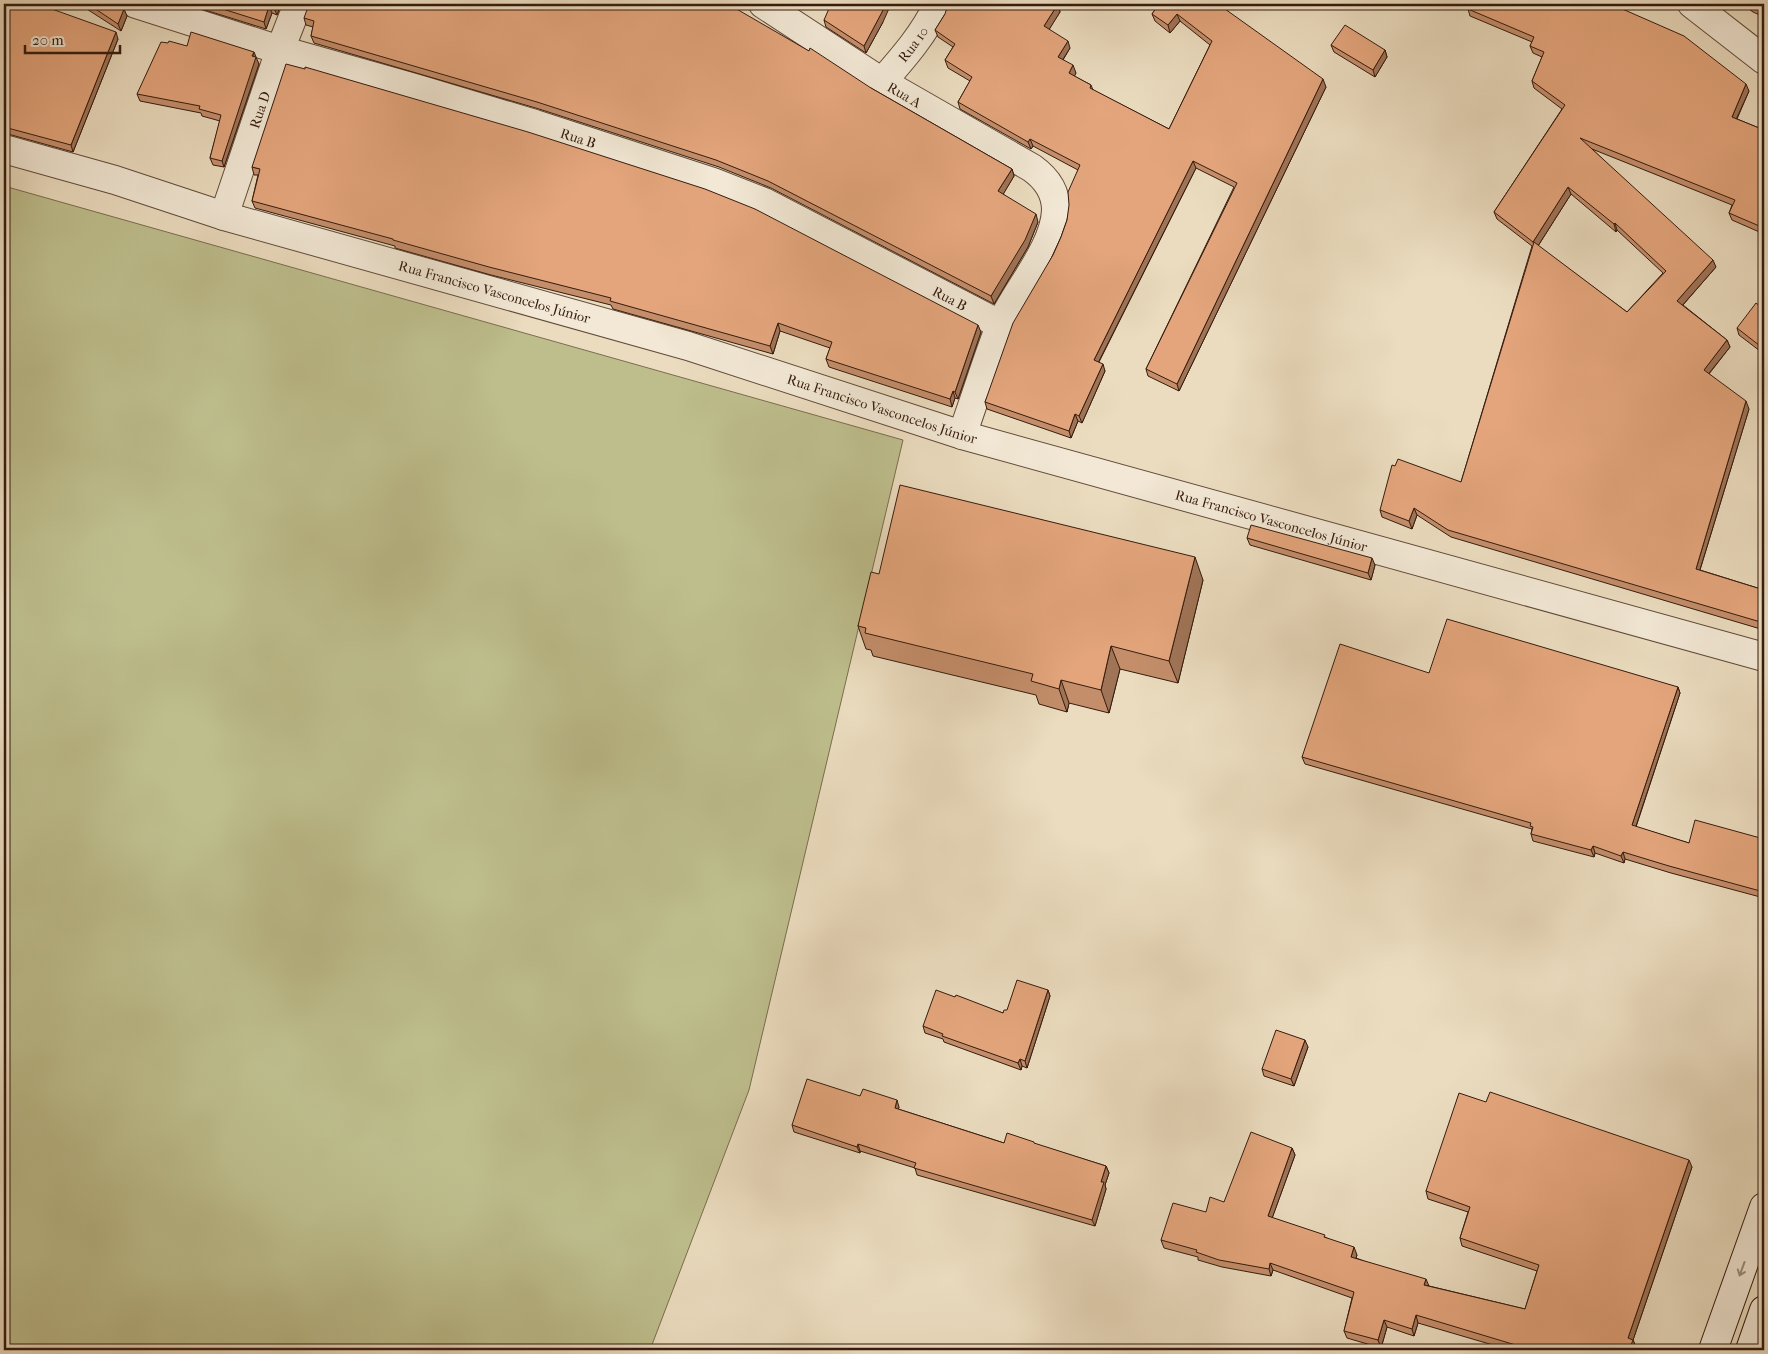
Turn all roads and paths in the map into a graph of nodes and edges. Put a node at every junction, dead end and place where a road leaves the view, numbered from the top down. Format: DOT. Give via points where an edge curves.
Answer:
graph roads {
  1 [pos="136,4"];
  2 [pos="298,4"];
  3 [pos="763,4"];
  4 [pos="938,4"];
  5 [pos="1692,4"];
  6 [pos="280,50"];
  7 [pos="1764,60"];
  8 [pos="882,82"];
  9 [pos="4,149"];
  10 [pos="224,216"];
  11 [pos="1001,325"];
  12 [pos="962,435"];
  13 [pos="1764,657"];
  14 [pos="1764,1207"];
  15 [pos="1764,1310"];
  16 [pos="1713,1350"];
  17 [pos="1750,1350"];
  1 -- 6 [label="street, Rua B"];
  2 -- 6 [label="street, Rua D"];
  3 -- 8 [label="street, Rua A"];
  4 -- 8 [label="street, Rua 10" via="903,58"];
  5 -- 7 [label="street"];
  6 -- 10 [label="street, Rua D"];
  6 -- 11 [label="street, Rua B" via="535,124 713,182 764,202"];
  8 -- 11 [label="street, Rua A" via="1032,168 1047,181 1056,209 1048,241"];
  9 -- 10 [label="street, Rua Francisco Vasconcelos Júnior" via="115,180"];
  10 -- 12 [label="street, Rua Francisco Vasconcelos Júnior" via="688,346"];
  11 -- 12 [label="street"];
  12 -- 13 [label="street, Rua Francisco Vasconcelos Júnior"];
  14 -- 16 [label="street, one-way"];
  15 -- 17 [label="street"];
}
